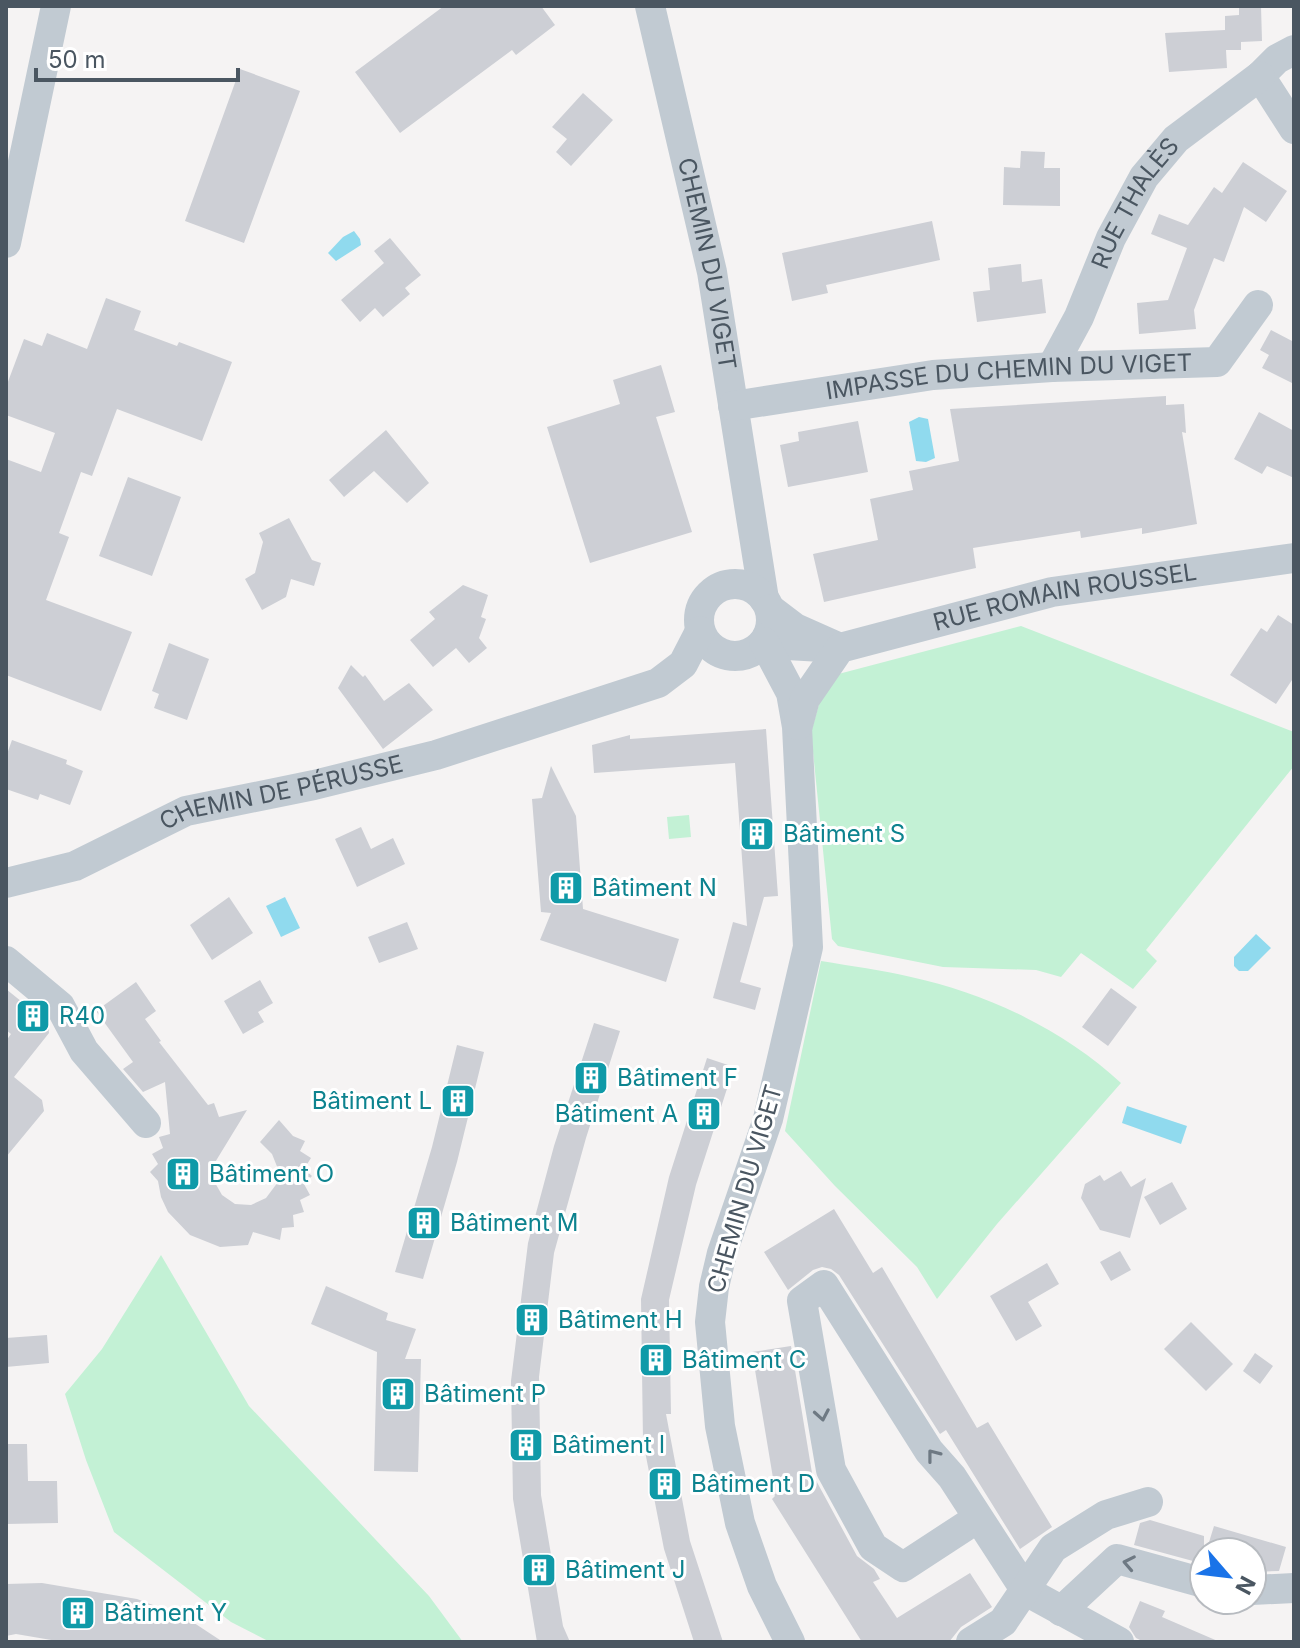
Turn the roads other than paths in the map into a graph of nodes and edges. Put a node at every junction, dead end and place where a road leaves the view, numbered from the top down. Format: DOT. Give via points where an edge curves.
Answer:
graph roads {
  1 [pos="56,6"];
  2 [pos="650,6"];
  3 [pos="1294,50"];
  4 [pos="1260,76"];
  5 [pos="1294,129"];
  6 [pos="6,243"];
  7 [pos="1258,305"];
  8 [pos="1052,367"];
  9 [pos="733,406"];
  10 [pos="752,525"];
  11 [pos="1294,558"];
  12 [pos="724,585"];
  13 [pos="700,631"];
  14 [pos="757,633"];
  15 [pos="840,648"];
  16 [pos="562,716"];
  17 [pos="797,727"];
  18 [pos="6,883"];
  19 [pos="6,961"];
  20 [pos="146,1123"];
  21 [pos="1148,1502"];
  22 [pos="978,1518"];
  23 [pos="1188,1579"];
  24 [pos="1294,1588"];
  25 [pos="1268,1589"];
  26 [pos="1026,1591"];
  27 [pos="1061,1611"];
  28 [pos="790,1642"];
  29 [pos="971,1642"];
  30 [pos="1119,1642"];
  1 -- 6 [label="street"];
  2 -- 9 [label="street, CHEMIN DU VIGET" via="712,272"];
  3 -- 4 [label="street, RUE THALÈS"];
  4 -- 5 [label="street"];
  4 -- 8 [label="street, RUE THALÈS" via="1176,139 1144,177"];
  7 -- 8 [label="street, IMPASSE DU CHEMIN DU VIGET" via="1217,362"];
  8 -- 9 [label="street, IMPASSE DU CHEMIN DU VIGET" via="933,375"];
  9 -- 10 [label="street, CHEMIN DU VIGET"];
  10 -- 12 [label="street, CHEMIN DE PÉRUSSE"];
  10 -- 14 [label="street, CHEMIN DU VIGET"];
  11 -- 15 [label="street, RUE ROMAIN ROUSSEL" via="1052,592"];
  12 -- 13 [label="street, CHEMIN DE PÉRUSSE" via="706,598"];
  12 -- 14 [label="street, RUE ROMAIN ROUSSEL" via="747,586"];
  13 -- 14 [label="street" via="708,645"];
  13 -- 16 [label="street, CHEMIN DE PÉRUSSE" via="683,664 658,683"];
  14 -- 15 [label="street, RUE ROMAIN ROUSSEL" via="787,645"];
  14 -- 16 [label="street, CHEMIN DE PÉRUSSE" via="666,692"];
  14 -- 17 [label="street" via="791,693"];
  15 -- 17 [label="street" via="805,699"];
  16 -- 18 [label="street, CHEMIN DE PÉRUSSE" via="436,755 186,811 75,866"];
  17 -- 28 [label="street, CHEMIN DU VIGET" via="808,947 768,1119 722,1253 710,1322 720,1426 740,1523 762,1586"];
  19 -- 20 [label="street" via="60,1006 84,1051"];
  21 -- 26 [label="street" via="1106,1515 1053,1548"];
  22 -- 22 [label="street, one-way" via="824,1285 802,1301 831,1470 873,1547 903,1567"];
  22 -- 26 [label="street"];
  23 -- 27 [label="street, one-way" via="1117,1559"];
  24 -- 25 [label="street"];
  26 -- 27 [label="street"];
  26 -- 29 [label="street" via="1003,1622"];
  27 -- 30 [label="street"];
}
